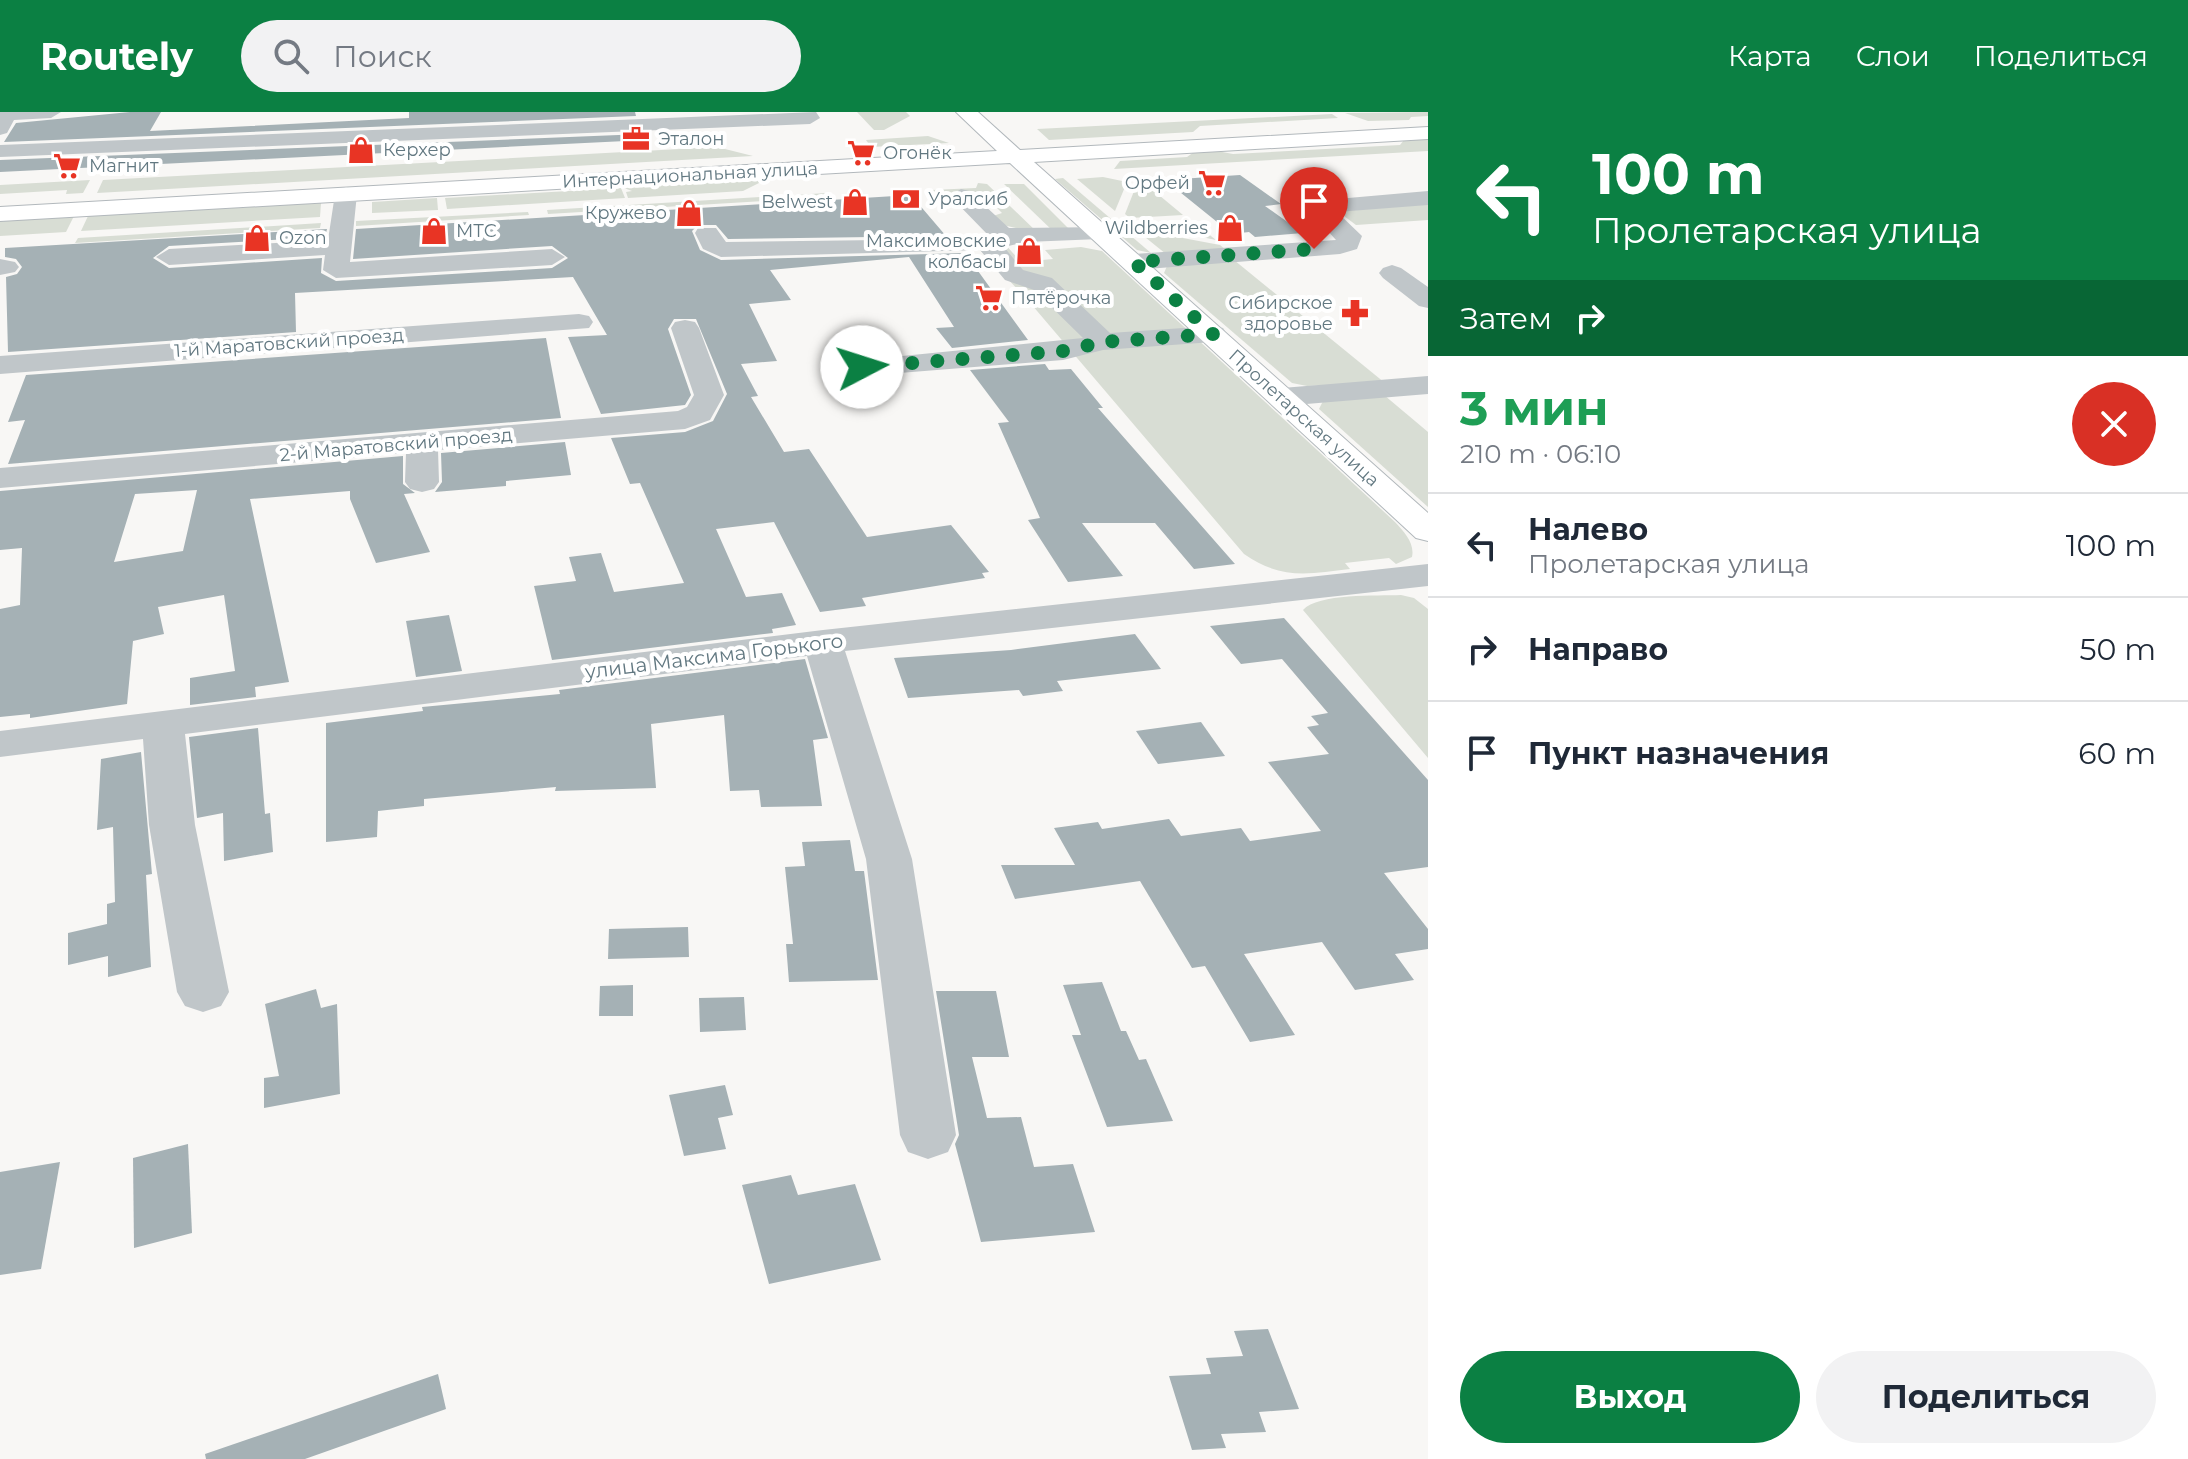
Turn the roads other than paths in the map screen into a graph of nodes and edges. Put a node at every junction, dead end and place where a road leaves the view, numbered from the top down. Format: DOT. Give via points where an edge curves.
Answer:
graph roads {
  1 [pos="805,112"];
  2 [pos="966,112"];
  3 [pos="59,118"];
  4 [pos="1428,125"];
  5 [pos="7,129"];
  6 [pos="1428,133"];
  7 [pos="4,151"];
  8 [pos="1011,153"];
  9 [pos="346,194"];
  10 [pos="961,196"];
  11 [pos="1428,198"];
  12 [pos="0,205"];
  13 [pos="0,214"];
  14 [pos="1100,232"];
  15 [pos="707,233"];
  16 [pos="1022,237"];
  17 [pos="986,242"];
  18 [pos="339,247"];
  19 [pos="169,257"];
  20 [pos="552,257"];
  21 [pos="1134,262"];
  22 [pos="1392,273"];
  23 [pos="1428,300"];
  24 [pos="579,322"];
  25 [pos="685,328"];
  26 [pos="1213,334"];
  27 [pos="1103,342"];
  28 [pos="0,365"];
  29 [pos="862,367"];
  30 [pos="1428,385"];
  31 [pos="1282,397"];
  32 [pos="422,442"];
  33 [pos="0,478"];
  34 [pos="422,482"];
  35 [pos="1428,531"];
  36 [pos="1428,575"];
  37 [pos="823,642"];
  38 [pos="163,725"];
  39 [pos="0,744"];
  40 [pos="203,992"];
  41 [pos="928,1135"];
  1 -- 7 [label="street" via="810,118"];
  2 -- 8 [label="main road, Пролетарская улица"];
  3 -- 5 [label="street"];
  4 -- 8 [label="main road, Интернациональная улица"];
  5 -- 7 [label="street"];
  6 -- 8 [label="main road, Интернациональная улица"];
  8 -- 9 [label="main road, Интернациональная улица"];
  8 -- 12 [label="main road, Интернациональная улица"];
  8 -- 14 [label="main road, Пролетарская улица"];
  9 -- 13 [label="main road, Интернациональная улица"];
  9 -- 18 [label="street"];
  10 -- 16 [label="street" via="993,229"];
  11 -- 21 [label="street" via="1322,206 1350,236 1340,247"];
  14 -- 16 [label="street"];
  14 -- 21 [label="main road, Пролетарская улица"];
  15 -- 17 [label="street" via="721,250"];
  16 -- 17 [label="street"];
  17 -- 27 [label="street" via="1014,275 1043,284"];
  18 -- 19 [label="street"];
  18 -- 20 [label="street" via="336,270"];
  21 -- 26 [label="main road, Пролетарская улица"];
  22 -- 23 [label="street"];
  24 -- 28 [label="street, 1-й Маратовский проезд"];
  25 -- 32 [label="street, 2-й Маратовский проезд" via="709,395 699,413 685,420"];
  26 -- 27 [label="street"];
  26 -- 31 [label="main road, Пролетарская улица"];
  27 -- 29 [label="street" via="1063,351"];
  30 -- 31 [label="street"];
  31 -- 35 [label="main road, Пролетарская улица"];
  32 -- 33 [label="street, 2-й Маратовский проезд"];
  32 -- 34 [label="street"];
  36 -- 37 [label="street, улица Максима Горького"];
  37 -- 38 [label="street, улица Максима Горького"];
  37 -- 41 [label="street" via="889,859"];
  38 -- 39 [label="street, улица Максима Горького"];
  38 -- 40 [label="street" via="172,825"];
}
